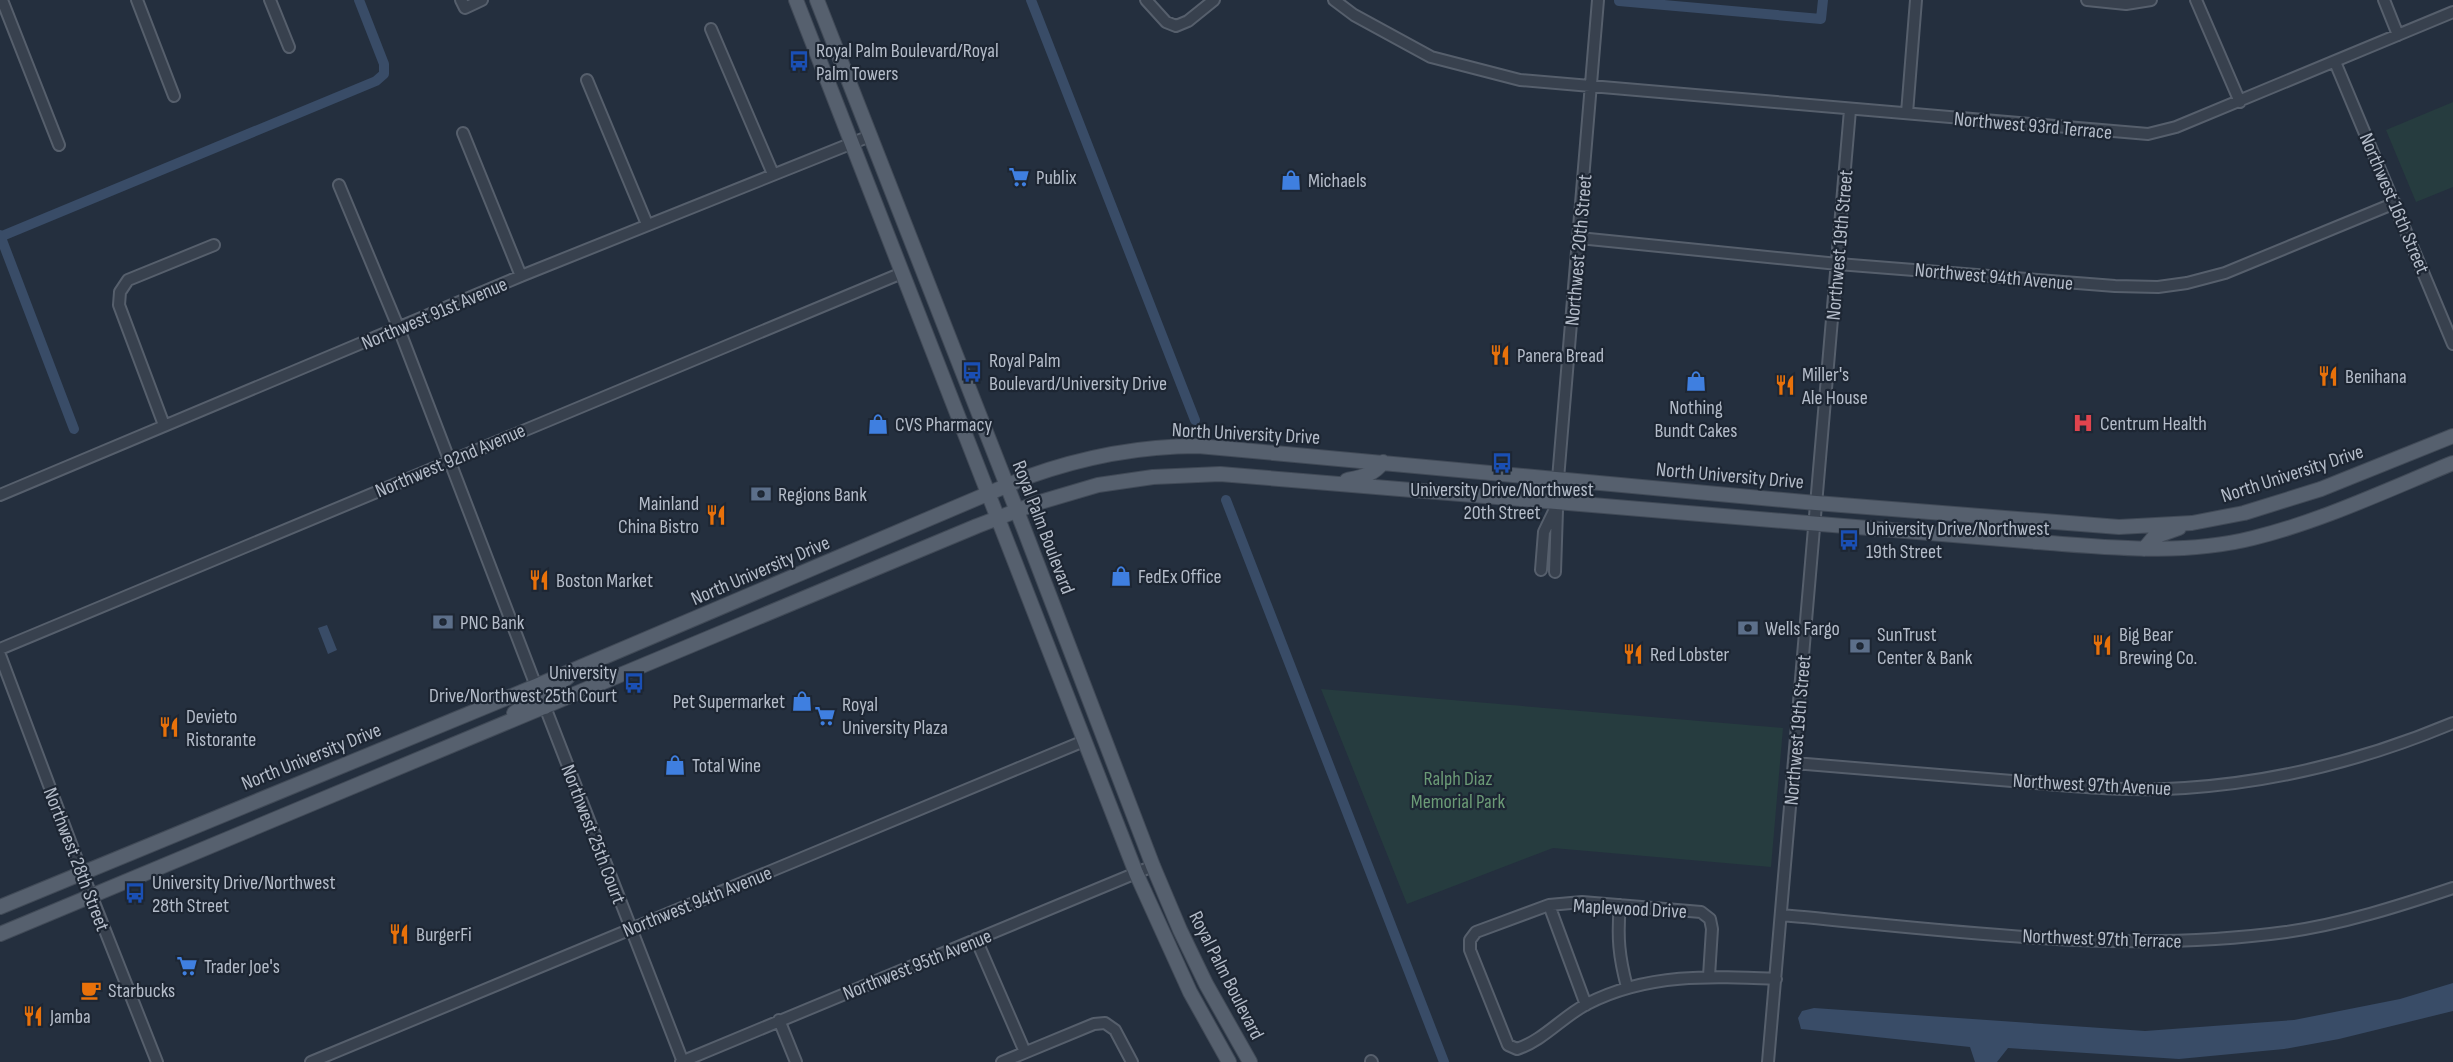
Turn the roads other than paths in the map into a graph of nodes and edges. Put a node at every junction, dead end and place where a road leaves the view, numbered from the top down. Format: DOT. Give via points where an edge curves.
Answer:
graph roads {
  1 [pos="2,0"];
  2 [pos="137,0"];
  3 [pos="270,0"];
  4 [pos="461,0"];
  5 [pos="482,0"];
  6 [pos="796,0"];
  7 [pos="817,0"];
  8 [pos="1146,0"];
  9 [pos="1214,0"];
  10 [pos="1334,0"];
  11 [pos="1598,0"];
  12 [pos="1916,0"];
  13 [pos="2086,0"];
  14 [pos="2151,0"];
  15 [pos="2196,0"];
  16 [pos="2384,0"];
  17 [pos="2453,12"];
  18 [pos="711,29"];
  19 [pos="2398,35"];
  20 [pos="289,47"];
  21 [pos="2335,62"];
  22 [pos="587,80"];
  23 [pos="1591,87"];
  24 [pos="174,96"];
  25 [pos="2240,102"];
  26 [pos="1850,110"];
  27 [pos="1907,113"];
  28 [pos="463,133"];
  29 [pos="870,136"];
  30 [pos="852,143"];
  31 [pos="59,146"];
  32 [pos="773,174"];
  33 [pos="339,185"];
  34 [pos="2395,203"];
  35 [pos="646,224"];
  36 [pos="1579,238"];
  37 [pos="214,245"];
  38 [pos="1838,264"];
  39 [pos="902,273"];
  40 [pos="521,276"];
  41 [pos="399,329"];
  42 [pos="2453,344"];
  43 [pos="164,425"];
  44 [pos="2453,436"];
  45 [pos="2453,458"];
  46 [pos="450,460"];
  47 [pos="1383,462"];
  48 [pos="2453,463"];
  49 [pos="2429,473"];
  50 [pos="1558,479"];
  51 [pos="1334,483"];
  52 [pos="1007,486"];
  53 [pos="987,494"];
  54 [pos="0,495"];
  55 [pos="1558,501"];
  56 [pos="1816,502"];
  57 [pos="1017,511"];
  58 [pos="997,519"];
  59 [pos="2192,523"];
  60 [pos="1814,524"];
  61 [pos="2145,525"];
  62 [pos="2082,545"];
  63 [pos="2144,549"];
  64 [pos="1541,570"];
  65 [pos="1555,572"];
  66 [pos="0,649"];
  67 [pos="0,655"];
  68 [pos="586,664"];
  69 [pos="536,686"];
  70 [pos="1063,689"];
  71 [pos="545,706"];
  72 [pos="1096,716"];
  73 [pos="2453,723"];
  74 [pos="487,731"];
  75 [pos="1084,741"];
  76 [pos="1794,763"];
  77 [pos="1153,866"];
  78 [pos="82,872"];
  79 [pos="1136,873"];
  80 [pos="2453,888"];
  81 [pos="91,895"];
  82 [pos="1549,905"];
  83 [pos="1620,905"];
  84 [pos="0,907"];
  85 [pos="1781,915"];
  86 [pos="631,928"];
  87 [pos="0,934"];
  88 [pos="976,939"];
  89 [pos="1708,976"];
  90 [pos="1776,979"];
  91 [pos="1628,987"];
  92 [pos="1586,1005"];
  93 [pos="779,1020"];
  94 [pos="1026,1052"];
  95 [pos="157,1062"];
  96 [pos="311,1062"];
  97 [pos="682,1062"];
  98 [pos="796,1062"];
  99 [pos="1002,1062"];
  100 [pos="1132,1062"];
  101 [pos="1229,1062"];
  102 [pos="1250,1062"];
  103 [pos="1768,1062"];
  1 -- 31 [label="street"];
  2 -- 24 [label="street"];
  3 -- 20 [label="street"];
  4 -- 5 [label="street" via="465,8"];
  6 -- 30 [label="main road, Royal Palm Boulevard"];
  7 -- 29 [label="main road, Royal Palm Boulevard"];
  8 -- 9 [label="street" via="1166,22 1176,26"];
  10 -- 23 [label="street, Northwest 93rd Terrace" via="1372,26 1431,57 1520,80"];
  11 -- 23 [label="street, Northwest 20th Street"];
  12 -- 27 [label="street"];
  13 -- 14 [label="street" via="2126,4"];
  15 -- 25 [label="street"];
  16 -- 19 [label="street"];
  17 -- 19 [label="street, Northwest 93rd Terrace"];
  18 -- 32 [label="street"];
  19 -- 21 [label="street, Northwest 93rd Terrace"];
  21 -- 25 [label="street, Northwest 93rd Terrace"];
  21 -- 34 [label="street, Northwest 16th Street"];
  22 -- 35 [label="street"];
  23 -- 26 [label="street, Northwest 93rd Terrace"];
  23 -- 36 [label="street, Northwest 20th Street"];
  25 -- 27 [label="street, Northwest 93rd Terrace" via="2148,134"];
  26 -- 27 [label="street, Northwest 93rd Terrace"];
  26 -- 38 [label="street, Northwest 19th Street"];
  28 -- 40 [label="street"];
  29 -- 30 [label="street, Northwest 91st Avenue"];
  29 -- 52 [label="main road, Royal Palm Boulevard"];
  30 -- 32 [label="street, Northwest 91st Avenue"];
  30 -- 39 [label="main road, Royal Palm Boulevard"];
  32 -- 35 [label="street, Northwest 91st Avenue"];
  33 -- 41 [label="street"];
  34 -- 38 [label="street, Northwest 94th Avenue" via="2225,273 2158,287"];
  34 -- 42 [label="street, Northwest 16th Street"];
  35 -- 40 [label="street, Northwest 91st Avenue"];
  36 -- 38 [label="street, Northwest 94th Avenue"];
  36 -- 50 [label="street, Northwest 20th Street"];
  37 -- 43 [label="street" via="128,280 120,292 119,305"];
  38 -- 56 [label="street, Northwest 19th Street"];
  39 -- 46 [label="street, Northwest 92nd Avenue"];
  39 -- 53 [label="main road, Royal Palm Boulevard"];
  40 -- 41 [label="street, Northwest 91st Avenue"];
  41 -- 43 [label="street, Northwest 91st Avenue"];
  41 -- 46 [label="street"];
  43 -- 54 [label="street, Northwest 91st Avenue"];
  44 -- 59 [label="main road, North University Drive" via="2321,489 2244,513"];
  45 -- 49 [label="main road"];
  46 -- 66 [label="street, Northwest 92nd Avenue"];
  46 -- 69 [label="street"];
  47 -- 50 [label="main road, North University Drive"];
  47 -- 51 [label="main road" via="1369,475"];
  47 -- 52 [label="main road, North University Drive" via="1170,447 1062,464"];
  48 -- 49 [label="main road, North University Drive"];
  49 -- 63 [label="main road, North University Drive" via="2327,515 2252,539 2188,548"];
  50 -- 55 [label="street, Northwest 20th Street"];
  50 -- 56 [label="main road, North University Drive"];
  51 -- 55 [label="main road, North University Drive"];
  51 -- 57 [label="main road, North University Drive" via="1220,474 1153,477 1098,485"];
  52 -- 53 [label="main road, North University Drive"];
  52 -- 57 [label="main road, Royal Palm Boulevard"];
  53 -- 58 [label="main road, Royal Palm Boulevard"];
  53 -- 68 [label="main road, North University Drive"];
  55 -- 60 [label="main road, North University Drive"];
  55 -- 64 [label="street, Northwest 20th Street" via="1544,532"];
  55 -- 65 [label="street, Northwest 20th Street"];
  56 -- 60 [label="street, Northwest 19th Street"];
  56 -- 61 [label="main road, North University Drive" via="2119,527"];
  57 -- 58 [label="main road, North University Drive"];
  57 -- 72 [label="main road, Royal Palm Boulevard"];
  58 -- 70 [label="main road, Royal Palm Boulevard"];
  58 -- 71 [label="main road, North University Drive"];
  59 -- 61 [label="main road, North University Drive"];
  59 -- 63 [label="main road" via="2154,537"];
  60 -- 62 [label="main road, North University Drive"];
  60 -- 76 [label="street, Northwest 19th Street"];
  61 -- 62 [label="main road" via="2127,539"];
  62 -- 63 [label="main road, North University Drive"];
  67 -- 78 [label="street, Northwest 28th Street"];
  68 -- 69 [label="main road, North University Drive"];
  68 -- 71 [label="main road" via="549,692"];
  69 -- 74 [label="main road" via="528,705"];
  69 -- 78 [label="main road, North University Drive"];
  70 -- 72 [label="main road"];
  70 -- 75 [label="main road, Royal Palm Boulevard"];
  71 -- 74 [label="main road, North University Drive"];
  71 -- 86 [label="street, Northwest 25th Court"];
  72 -- 77 [label="main road, Royal Palm Boulevard"];
  73 -- 76 [label="street, Northwest 97th Avenue" via="2341,762 2264,779 2183,788 2100,789"];
  74 -- 81 [label="main road, North University Drive"];
  75 -- 79 [label="main road, Royal Palm Boulevard"];
  75 -- 86 [label="street, Northwest 94th Avenue"];
  76 -- 85 [label="street, Northwest 19th Street"];
  77 -- 79 [label="street, Northwest 95th Avenue"];
  77 -- 102 [label="main road, Royal Palm Boulevard" via="1206,984"];
  78 -- 81 [label="street, Northwest 28th Street"];
  78 -- 84 [label="main road, North University Drive"];
  79 -- 88 [label="street, Northwest 95th Avenue"];
  79 -- 101 [label="main road, Royal Palm Boulevard" via="1190,992"];
  80 -- 85 [label="street, Northwest 97th Terrace" via="2384,911 2288,932 2202,941 2114,943"];
  81 -- 87 [label="main road, North University Drive"];
  81 -- 95 [label="street, Northwest 28th Street"];
  82 -- 83 [label="street, Maplewood Drive"];
  82 -- 92 [label="street"];
  82 -- 92 [label="street, Maplewood Drive" via="1476,932 1470,940 1470,950 1508,1045 1517,1049 1530,1044"];
  83 -- 89 [label="street, Maplewood Drive" via="1701,912 1710,919 1713,929"];
  83 -- 91 [label="street" via="1619,955"];
  85 -- 90 [label="street, Northwest 19th Street"];
  86 -- 96 [label="street, Northwest 94th Avenue"];
  86 -- 97 [label="street, Northwest 25th Court"];
  88 -- 93 [label="street, Northwest 95th Avenue"];
  88 -- 94 [label="street"];
  89 -- 90 [label="street, Maplewood Drive"];
  89 -- 91 [label="street, Maplewood Drive"];
  90 -- 103 [label="street, Northwest 19th Street"];
  91 -- 92 [label="street, Maplewood Drive"];
  93 -- 97 [label="street, Northwest 95th Avenue"];
  93 -- 98 [label="street"];
  94 -- 99 [label="street"];
  94 -- 100 [label="street" via="1105,1023 1115,1030"];
}
